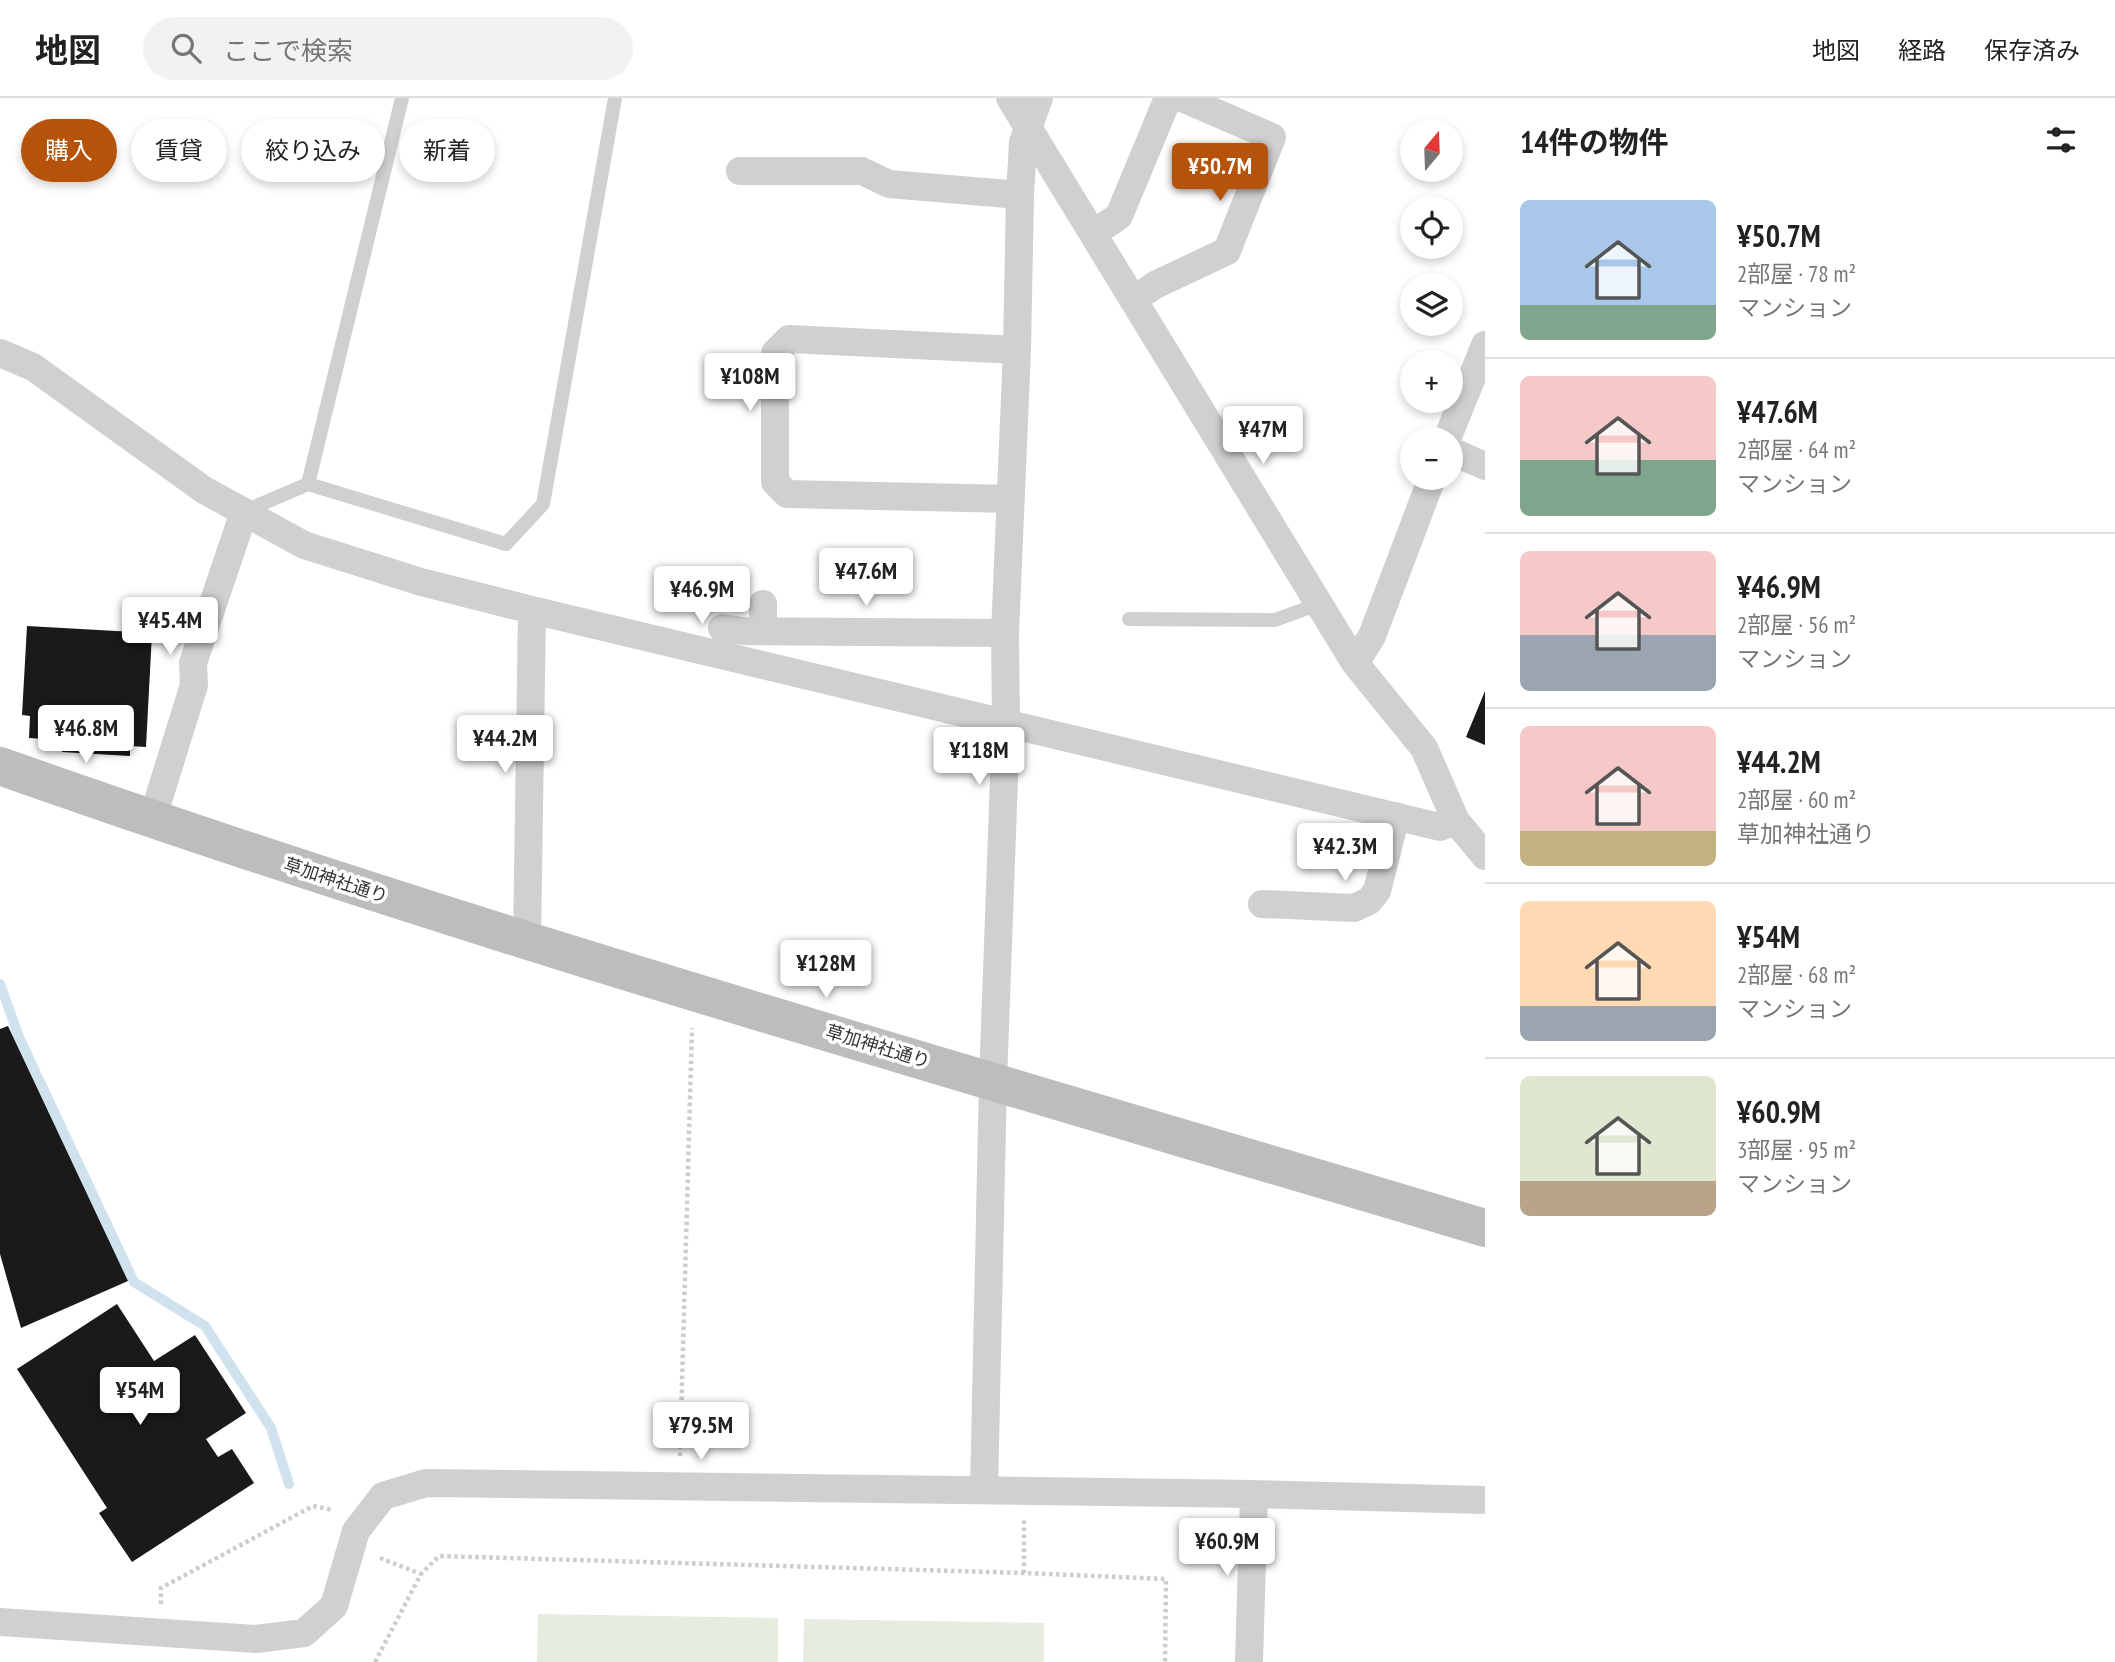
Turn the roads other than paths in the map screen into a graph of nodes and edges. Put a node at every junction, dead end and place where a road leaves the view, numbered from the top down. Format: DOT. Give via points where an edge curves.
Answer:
graph roads {
  1 [pos="402,98"];
  2 [pos="615,98"];
  3 [pos="1010,98"];
  4 [pos="1039,98"];
  5 [pos="1168,98"];
  6 [pos="1182,98"];
  7 [pos="1027,126"];
  8 [pos="740,171"];
  9 [pos="1020,195"];
  10 [pos="1093,234"];
  11 [pos="1133,300"];
  12 [pos="1485,345"];
  13 [pos="1017,350"];
  14 [pos="0,353"];
  15 [pos="1452,427"];
  16 [pos="1463,456"];
  17 [pos="1485,466"];
  18 [pos="308,484"];
  19 [pos="1427,490"];
  20 [pos="1011,499"];
  21 [pos="244,512"];
  22 [pos="1319,604"];
  23 [pos="532,610"];
  24 [pos="1129,619"];
  25 [pos="722,628"];
  26 [pos="1005,633"];
  27 [pos="1355,663"];
  28 [pos="1006,724"];
  29 [pos="0,766"];
  30 [pos="1396,816"];
  31 [pos="152,820"];
  32 [pos="1456,821"];
  33 [pos="1485,856"];
  34 [pos="1262,904"];
  35 [pos="527,942"];
  36 [pos="993,1081"];
  37 [pos="1485,1228"];
  38 [pos="984,1490"];
  39 [pos="1254,1494"];
  40 [pos="1485,1500"];
  41 [pos="0,1622"];
  42 [pos="1249,1662"];
  1 -- 18 [label="lane"];
  2 -- 18 [label="lane" via="543,504 506,544"];
  3 -- 7 [label="street"];
  4 -- 7 [label="street"];
  5 -- 10 [label="street" via="1119,216"];
  6 -- 11 [label="street" via="1272,137 1227,251"];
  7 -- 9 [label="street"];
  7 -- 10 [label="street"];
  8 -- 9 [label="street" via="862,171 889,184"];
  9 -- 13 [label="street"];
  10 -- 11 [label="street"];
  11 -- 22 [label="street"];
  12 -- 15 [label="street"];
  13 -- 20 [label="street"];
  13 -- 20 [label="street" via="789,340 775,354 775,482 787,494"];
  14 -- 21 [label="street" via="33,367 204,490"];
  16 -- 17 [label="street"];
  18 -- 21 [label="lane"];
  19 -- 27 [label="street" via="1372,636"];
  20 -- 26 [label="street"];
  21 -- 23 [label="street" via="304,545 421,582"];
  21 -- 31 [label="street" via="194,663 194,685"];
  22 -- 24 [label="lane" via="1275,620"];
  22 -- 27 [label="street"];
  23 -- 28 [label="street"];
  23 -- 35 [label="street"];
  25 -- 26 [label="street" via="763,618"];
  26 -- 28 [label="street"];
  27 -- 32 [label="street" via="1424,748"];
  28 -- 30 [label="street"];
  28 -- 36 [label="street"];
  29 -- 31 [label="street, 草加神社通り"];
  30 -- 32 [label="street" via="1440,827"];
  30 -- 34 [label="street" via="1377,891 1369,901 1354,908"];
  31 -- 35 [label="street, 草加神社通り"];
  32 -- 33 [label="street"];
  35 -- 36 [label="street, 草加神社通り"];
  36 -- 37 [label="street, 草加神社通り"];
  36 -- 38 [label="street"];
  38 -- 39 [label="street"];
  38 -- 41 [label="street" via="426,1483 383,1496 356,1531 334,1606 304,1633 256,1639"];
  39 -- 40 [label="street"];
  39 -- 42 [label="street"];
}
